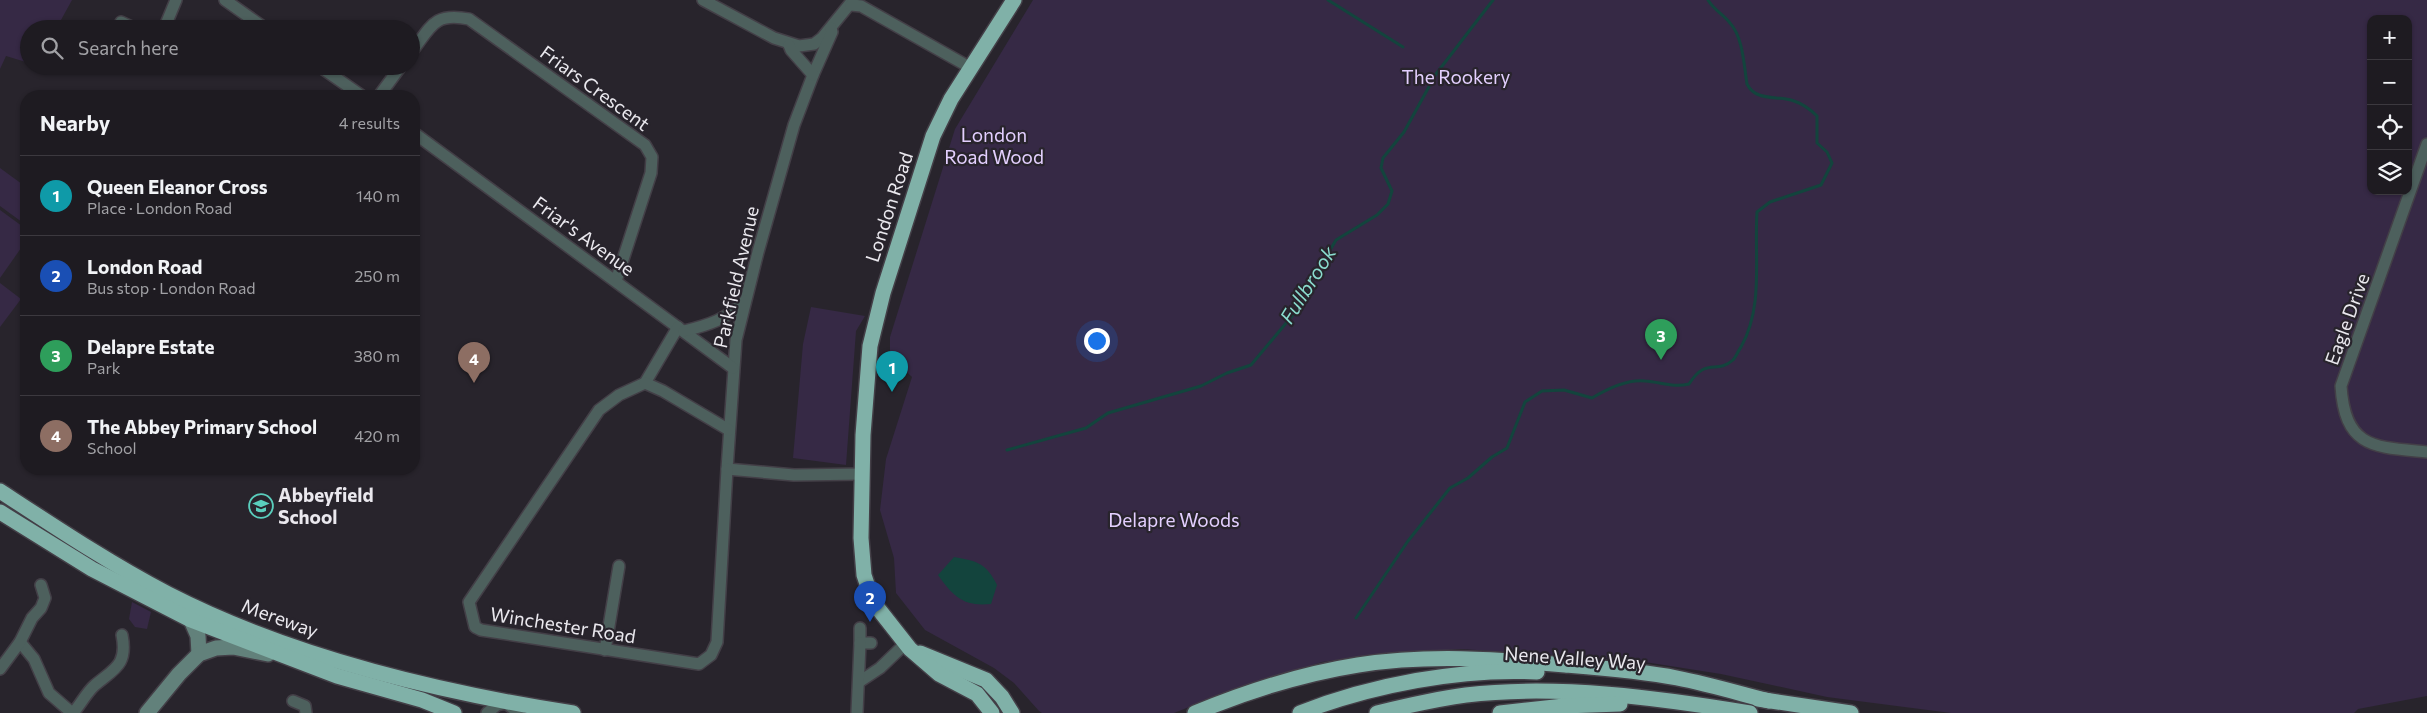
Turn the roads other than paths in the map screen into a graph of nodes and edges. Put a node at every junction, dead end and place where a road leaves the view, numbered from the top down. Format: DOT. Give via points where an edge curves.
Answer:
graph roads {
  1 [pos="176,0"];
  2 [pos="225,0"];
  3 [pos="703,0"];
  4 [pos="1014,0"];
  5 [pos="852,3"];
  6 [pos="168,20"];
  7 [pos="253,20"];
  8 [pos="831,28"];
  9 [pos="420,41"];
  10 [pos="789,45"];
  11 [pos="971,68"];
  12 [pos="332,75"];
  13 [pos="394,75"];
  14 [pos="813,75"];
  15 [pos="353,90"];
  16 [pos="383,90"];
  17 [pos="420,137"];
  18 [pos="2427,144"];
  19 [pos="616,282"];
  20 [pos="745,301"];
  21 [pos="681,329"];
  22 [pos="733,368"];
  23 [pos="645,383"];
  24 [pos="729,430"];
  25 [pos="2427,452"];
  26 [pos="727,469"];
  27 [pos="863,474"];
  28 [pos="0,491"];
  29 [pos="0,512"];
  30 [pos="619,566"];
  31 [pos="41,584"];
  32 [pos="191,620"];
  33 [pos="860,628"];
  34 [pos="122,635"];
  35 [pos="20,642"];
  36 [pos="908,646"];
  37 [pos="605,650"];
  38 [pos="199,654"];
  39 [pos="294,659"];
  40 [pos="0,669"];
  41 [pos="859,682"];
  42 [pos="293,701"];
  43 [pos="1769,701"];
  44 [pos="1684,702"];
  45 [pos="506,703"];
  46 [pos="73,713"];
  47 [pos="147,713"];
  48 [pos="306,713"];
  49 [pos="454,713"];
  50 [pos="487,713"];
  51 [pos="519,713"];
  52 [pos="573,713"];
  53 [pos="857,713"];
  54 [pos="992,713"];
  55 [pos="1012,713"];
  56 [pos="1195,713"];
  57 [pos="1300,713"];
  58 [pos="1377,713"];
  59 [pos="1500,713"];
  60 [pos="1750,713"];
  61 [pos="1851,713"];
  1 -- 6 [label="street"];
  2 -- 7 [label="street"];
  3 -- 10 [label="street"];
  4 -- 11 [label="highway, London Road"];
  5 -- 8 [label="street"];
  5 -- 11 [label="street"];
  8 -- 10 [label="street" via="814,44"];
  8 -- 14 [label="street, Parkfield Avenue"];
  9 -- 19 [label="street, Friars Crescent" via="434,23 450,16 469,19 645,145 652,157 651,173"];
  10 -- 14 [label="street"];
  11 -- 27 [label="highway, London Road" via="933,136 883,292 870,346"];
  12 -- 15 [label="street"];
  13 -- 16 [label="street"];
  14 -- 20 [label="street, Parkfield Avenue" via="794,125"];
  17 -- 19 [label="street, Friar's Avenue"];
  18 -- 25 [label="street, Eagle Drive" via="2341,386 2342,406 2352,428 2366,443"];
  19 -- 21 [label="street, Friar's Avenue"];
  20 -- 21 [label="street" via="718,322"];
  20 -- 22 [label="street, Parkfield Avenue"];
  21 -- 22 [label="street, Friar's Avenue"];
  21 -- 23 [label="street"];
  22 -- 24 [label="street, Parkfield Avenue"];
  23 -- 24 [label="street"];
  23 -- 37 [label="street, Winchester Road" via="619,395 599,410 469,602 475,627 481,630"];
  24 -- 26 [label="street, Parkfield Avenue"];
  26 -- 27 [label="street" via="794,475"];
  26 -- 37 [label="street, Winchester Road" via="717,642 711,655 699,664"];
  27 -- 36 [label="highway, London Road" via="861,538 864,575 873,602"];
  28 -- 45 [label="highway, Mereway" via="115,565 209,613 341,661 427,686"];
  29 -- 32 [label="highway, Mereway" via="92,569"];
  30 -- 37 [label="street"];
  31 -- 35 [label="street" via="45,598"];
  32 -- 38 [label="street" via="198,636"];
  32 -- 39 [label="highway, Mereway"];
  33 -- 41 [label="street" via="865,643"];
  34 -- 46 [label="street" via="121,659 111,674 87,693"];
  35 -- 40 [label="street"];
  35 -- 46 [label="street" via="34,660 49,693"];
  36 -- 41 [label="street"];
  36 -- 54 [label="highway, London Road" via="939,674 977,694"];
  36 -- 55 [label="highway" via="986,680 1002,696"];
  38 -- 39 [label="street" via="216,648 234,647"];
  38 -- 47 [label="street"];
  39 -- 49 [label="highway, Mereway" via="336,676 422,700"];
  41 -- 53 [label="street"];
  42 -- 48 [label="street" via="305,706"];
  43 -- 56 [label="highway" via="1677,678 1591,667 1469,658 1420,659 1358,665 1289,679"];
  43 -- 57 [label="highway, Nene Valley Way" via="1600,676 1519,671 1423,680 1372,691"];
  43 -- 61 [label="highway, Nene Valley Way"];
  44 -- 58 [label="highway, Nene Valley Way" via="1603,694 1521,692 1460,696"];
  44 -- 59 [label="highway" via="1564,706"];
  44 -- 60 [label="highway, Nene Valley Way"];
  45 -- 50 [label="street"];
  45 -- 51 [label="street"];
  45 -- 52 [label="highway, Mereway"];
}
